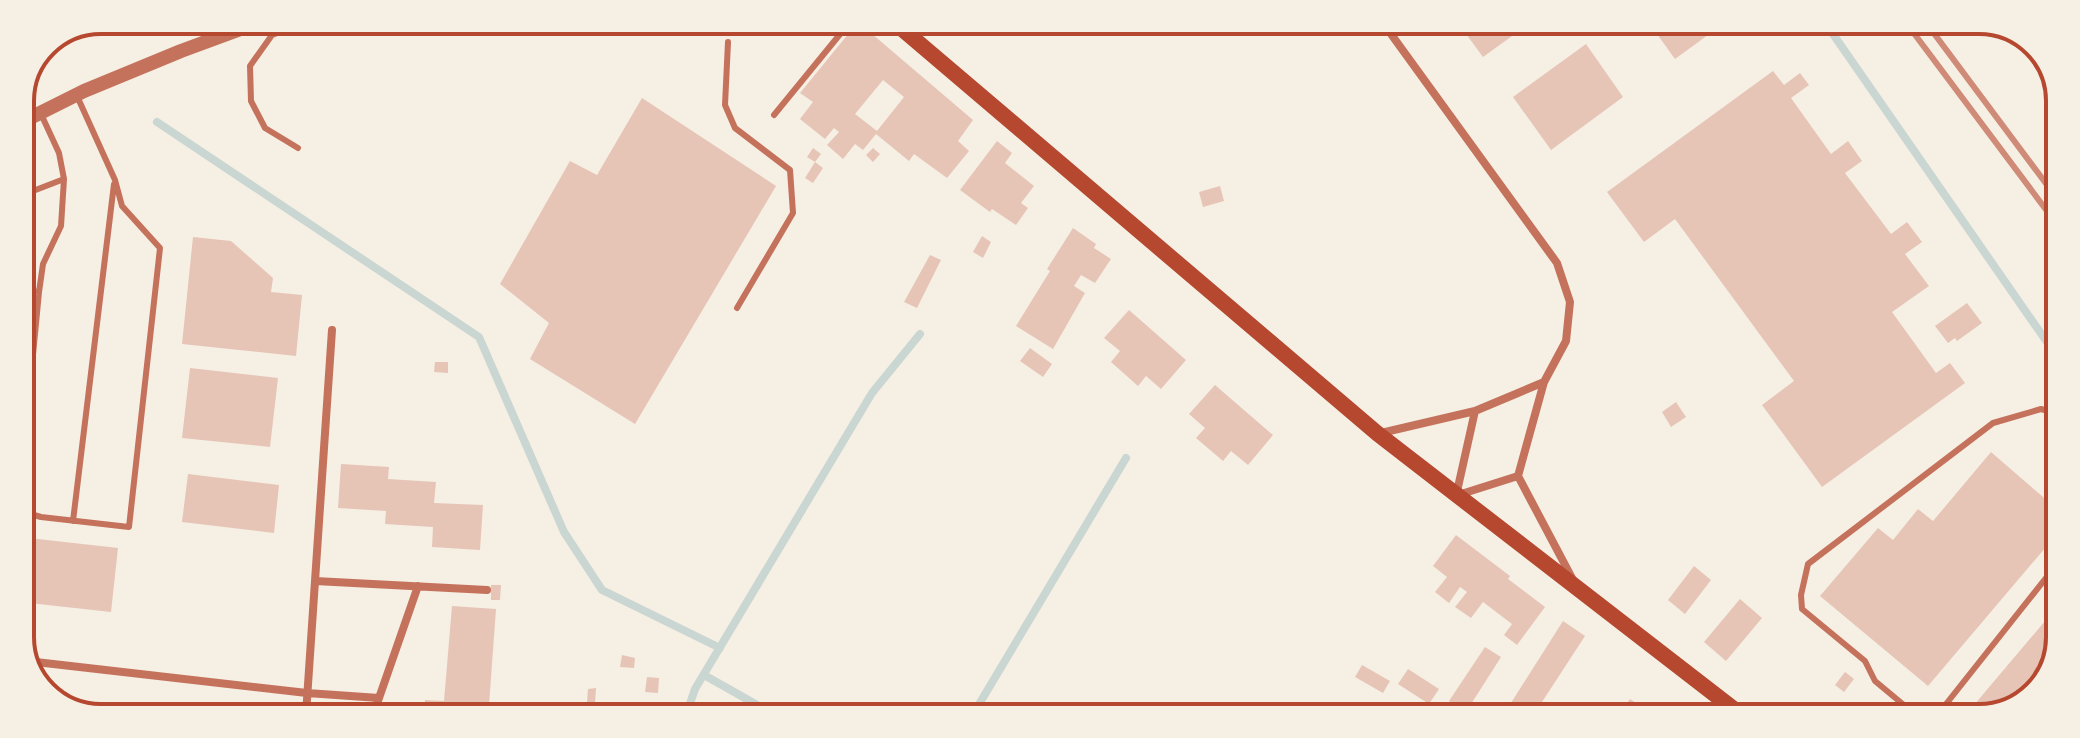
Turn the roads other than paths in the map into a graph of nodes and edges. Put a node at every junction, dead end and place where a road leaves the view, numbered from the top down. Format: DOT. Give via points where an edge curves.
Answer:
graph roads {
  1 [pos="227,34"];
  2 [pos="275,34"];
  3 [pos="840,34"];
  4 [pos="908,34"];
  5 [pos="1391,34"];
  6 [pos="728,42"];
  7 [pos="77,96"];
  8 [pos="41,114"];
  9 [pos="774,115"];
  10 [pos="34,117"];
  11 [pos="298,148"];
  12 [pos="64,179"];
  13 [pos="115,180"];
  14 [pos="34,191"];
  15 [pos="34,292"];
  16 [pos="39,292"];
  17 [pos="737,308"];
  18 [pos="332,330"];
  19 [pos="34,344"];
  20 [pos="1544,382"];
  21 [pos="2046,410"];
  22 [pos="1475,411"];
  23 [pos="1378,434"];
  24 [pos="1518,476"];
  25 [pos="1456,496"];
  26 [pos="34,515"];
  27 [pos="73,521"];
  28 [pos="2046,578"];
  29 [pos="315,581"];
  30 [pos="418,586"];
  31 [pos="1576,586"];
  32 [pos="487,590"];
  33 [pos="40,662"];
  34 [pos="307,693"];
  35 [pos="379,698"];
  36 [pos="306,704"];
  37 [pos="377,704"];
  38 [pos="1727,704"];
  39 [pos="1903,704"];
  40 [pos="1946,704"];
  1 -- 7 [label="street"];
  2 -- 11 [label="lane" via="250,66 251,101 265,128"];
  3 -- 9 [label="lane"];
  4 -- 23 [label="main road"];
  5 -- 20 [label="street" via="1557,263 1570,302 1566,341"];
  6 -- 17 [label="lane" via="725,105 735,128 790,170 793,213"];
  7 -- 8 [label="street"];
  7 -- 13 [label="lane"];
  8 -- 10 [label="street"];
  8 -- 12 [label="lane"];
  12 -- 14 [label="lane"];
  12 -- 16 [label="lane" via="61,226 43,264"];
  13 -- 27 [label="lane"];
  13 -- 27 [label="lane" via="122,206 160,248 131,511 129,527"];
  15 -- 16 [label="lane"];
  16 -- 19 [label="lane"];
  18 -- 29 [label="street"];
  20 -- 22 [label="street"];
  20 -- 24 [label="street"];
  21 -- 39 [label="lane" via="1993,423 1808,564 1802,609 1865,661 1875,681"];
  22 -- 23 [label="street"];
  22 -- 25 [label="street"];
  23 -- 25 [label="main road"];
  24 -- 25 [label="street"];
  24 -- 31 [label="street"];
  25 -- 31 [label="main road"];
  26 -- 27 [label="lane"];
  28 -- 40 [label="lane"];
  29 -- 30 [label="street"];
  29 -- 34 [label="street"];
  30 -- 32 [label="street"];
  30 -- 35 [label="street"];
  31 -- 38 [label="main road"];
  33 -- 34 [label="street"];
  34 -- 35 [label="street"];
  34 -- 36 [label="street"];
  35 -- 37 [label="street"];
}
